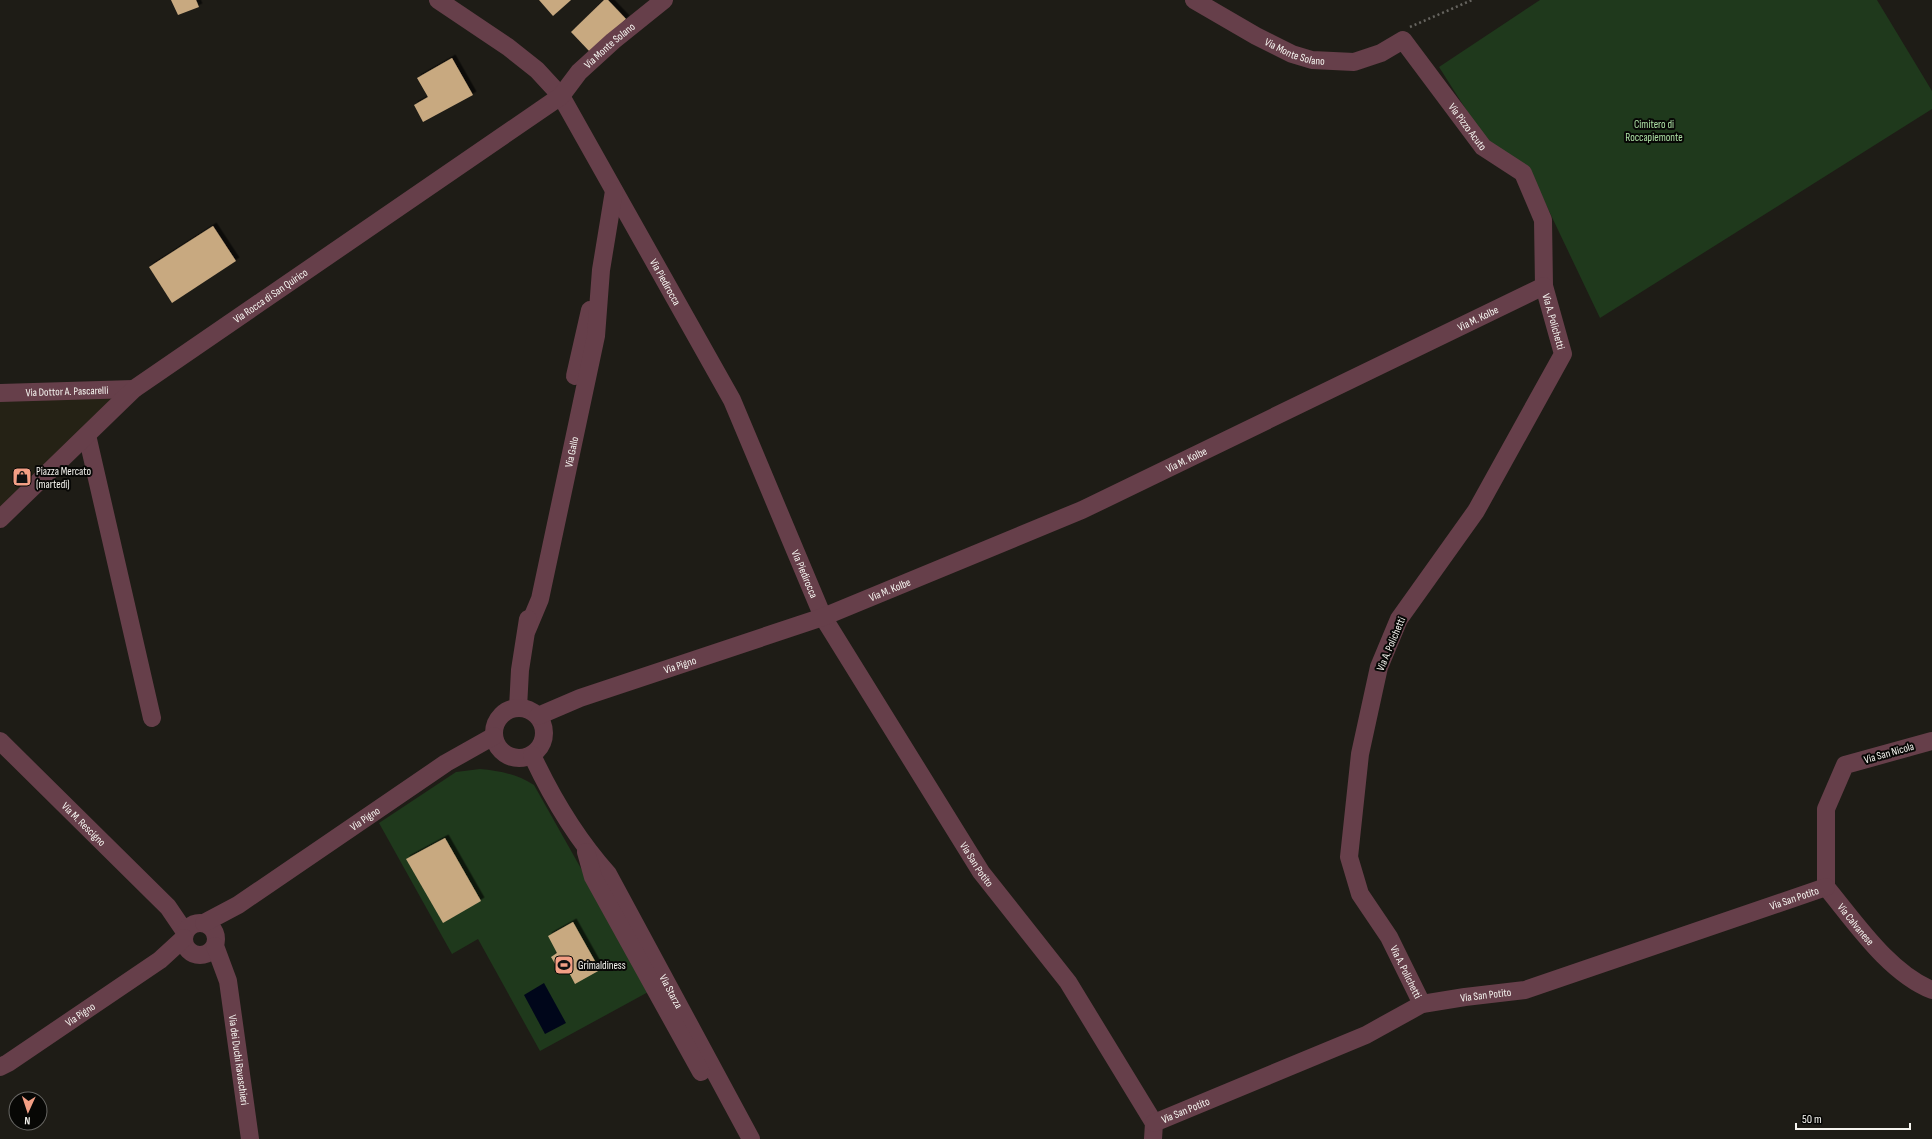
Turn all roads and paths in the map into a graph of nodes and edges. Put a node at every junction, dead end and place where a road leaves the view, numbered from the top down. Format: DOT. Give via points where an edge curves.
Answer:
graph roads {
  1 [pos="438,0"];
  2 [pos="664,0"];
  3 [pos="1194,0"];
  4 [pos="1472,0"];
  5 [pos="1403,40"];
  6 [pos="561,96"];
  7 [pos="614,190"];
  8 [pos="1544,286"];
  9 [pos="134,389"];
  10 [pos="0,393"];
  11 [pos="86,435"];
  12 [pos="0,519"];
  13 [pos="823,617"];
  14 [pos="518,708"];
  15 [pos="538,716"];
  16 [pos="152,718"];
  17 [pos="494,736"];
  18 [pos="1932,740"];
  19 [pos="0,741"];
  20 [pos="532,755"];
  21 [pos="585,847"];
  22 [pos="1826,888"];
  23 [pos="238,905"];
  24 [pos="193,937"];
  25 [pos="216,944"];
  26 [pos="228,981"];
  27 [pos="1932,990"];
  28 [pos="1422,1004"];
  29 [pos="0,1067"];
  30 [pos="1154,1131"];
  31 [pos="250,1139"];
  32 [pos="738,1139"];
  33 [pos="751,1139"];
  1 -- 6 [label="street, Via Piedirocca" via="531,65"];
  2 -- 6 [label="street, Via Monte Solano" via="579,72"];
  3 -- 5 [label="street, Via Monte Solano" via="1256,36 1292,54 1312,60 1354,62 1381,53"];
  4 -- 5 [label="path" via="1410,25"];
  5 -- 8 [label="street, Via Pizzo Acuto" via="1483,146 1523,173 1544,220"];
  6 -- 7 [label="street, Via Piedirocca"];
  6 -- 9 [label="street, Via Rocca di San Quirico"];
  7 -- 13 [label="street, Via Piedirocca" via="732,400"];
  7 -- 14 [label="street, Via Gallo" via="601,270 584,332 530,598 520,670"];
  8 -- 13 [label="street, Via M. Kolbe" via="1082,510"];
  8 -- 28 [label="street, Via A. Polichetti" via="1563,354 1476,511 1400,619 1379,667 1360,754 1349,857 1360,894 1389,937"];
  9 -- 10 [label="street, Via Dottor A. Pascarelli"];
  9 -- 11 [label="street, Via Rocca di San Quirico"];
  11 -- 12 [label="street, Via Rocca di San Quirico"];
  11 -- 16 [label="street"];
  13 -- 15 [label="street, Via Pigno" via="580,698"];
  13 -- 30 [label="street, Via San Potito" via="981,872 1068,982"];
  14 -- 15 [label="street" via="532,711"];
  14 -- 17 [label="street" via="508,710 498,720"];
  15 -- 20 [label="street" via="545,733 543,741"];
  17 -- 20 [label="street" via="502,752 513,757 523,758"];
  17 -- 23 [label="street, Via Pigno" via="446,763"];
  18 -- 22 [label="street, Via San Nicola" via="1845,765 1826,809"];
  19 -- 24 [label="street, Via M. Rescigno" via="168,908"];
  20 -- 21 [label="street, Via Starza" via="546,786"];
  21 -- 32 [label="street, Via Starza" via="593,877"];
  21 -- 33 [label="street, Via Starza" via="608,874"];
  22 -- 27 [label="street, Via Calvanese" via="1878,950 1916,984"];
  22 -- 28 [label="street, Via San Potito" via="1525,990"];
  23 -- 24 [label="street, Via Pigno"];
  23 -- 25 [label="street, Via Pigno"];
  24 -- 25 [label="street" via="205,954"];
  24 -- 25 [label="street, Via dei Duchi Ravaschieri" via="212,928 216,934"];
  24 -- 26 [label="street"];
  24 -- 29 [label="street, Via Pigno"];
  25 -- 26 [label="street, Via dei Duchi Ravaschieri"];
  26 -- 31 [label="street, Via dei Duchi Ravaschieri"];
  28 -- 30 [label="street, Via San Potito" via="1366,1035"];
}
